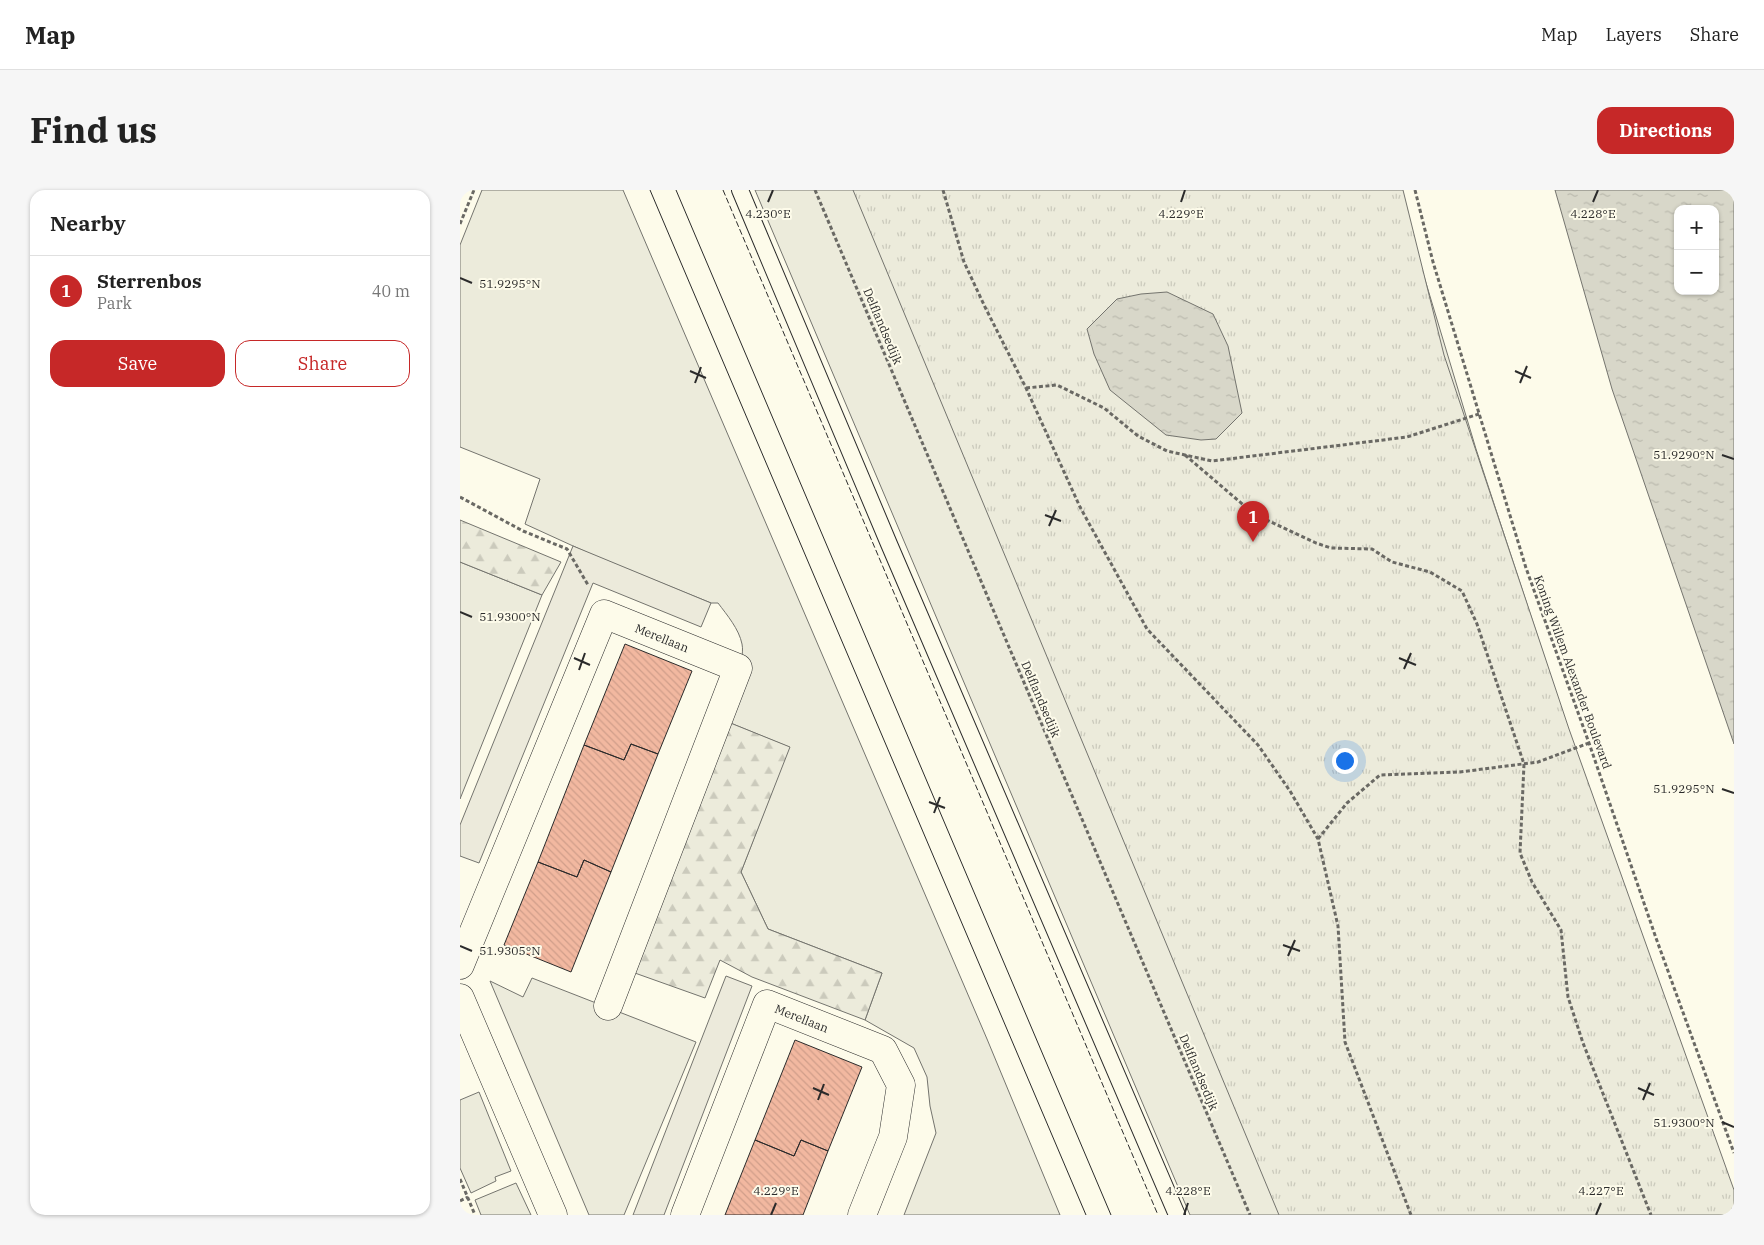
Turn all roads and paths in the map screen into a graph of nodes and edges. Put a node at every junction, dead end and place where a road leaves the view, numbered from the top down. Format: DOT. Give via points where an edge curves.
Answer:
graph roads {
  1 [pos="474,190"];
  2 [pos="740,190"];
  3 [pos="815,190"];
  4 [pos="943,190"];
  5 [pos="1415,190"];
  6 [pos="460,224"];
  7 [pos="1026,388"];
  8 [pos="1479,414"];
  9 [pos="1185,455"];
  10 [pos="460,496"];
  11 [pos="604,614"];
  12 [pos="1590,743"];
  13 [pos="1524,764"];
  14 [pos="1318,839"];
  15 [pos="460,965"];
  16 [pos="460,998"];
  17 [pos="608,1006"];
  18 [pos="1734,1153"];
  19 [pos="460,1179"];
  20 [pos="468,1197"];
  21 [pos="460,1201"];
  22 [pos="475,1215"];
  23 [pos="553,1215"];
  24 [pos="685,1215"];
  25 [pos="862,1215"];
  26 [pos="1177,1215"];
  27 [pos="1250,1215"];
  28 [pos="1411,1215"];
  29 [pos="1651,1215"];
  1 -- 6 [label="path"];
  2 -- 26 [label="lane"];
  3 -- 27 [label="path, Delflandsedijk"];
  4 -- 7 [label="path" via="964,262"];
  5 -- 8 [label="path, Koning Willem Alexander Boulevard"];
  7 -- 9 [label="path" via="1057,386 1104,408 1138,436 1167,451"];
  7 -- 14 [label="path" via="1080,507 1147,629 1258,744"];
  8 -- 9 [label="path" via="1407,437 1212,461"];
  8 -- 12 [label="path, Koning Willem Alexander Boulevard" via="1526,568"];
  9 -- 13 [label="path" via="1254,514 1331,548 1372,549 1392,562 1430,572 1462,590 1477,624"];
  10 -- 11 [label="path" via="524,531 567,549"];
  11 -- 15 [label="street"];
  11 -- 17 [label="street, Merellaan" via="738,668"];
  12 -- 13 [label="path"];
  12 -- 18 [label="path, Koning Willem Alexander Boulevard"];
  13 -- 14 [label="path" via="1460,772 1380,775 1348,803"];
  13 -- 29 [label="path" via="1520,853 1532,882 1561,930 1568,997 1582,1043"];
  14 -- 28 [label="path" via="1338,926 1344,1042"];
  16 -- 23 [label="street"];
  19 -- 20 [label="path"];
  20 -- 21 [label="path"];
  20 -- 22 [label="path"];
  24 -- 25 [label="street, Merellaan" via="767,1004 883,1050 901,1085 893,1137"];
}
